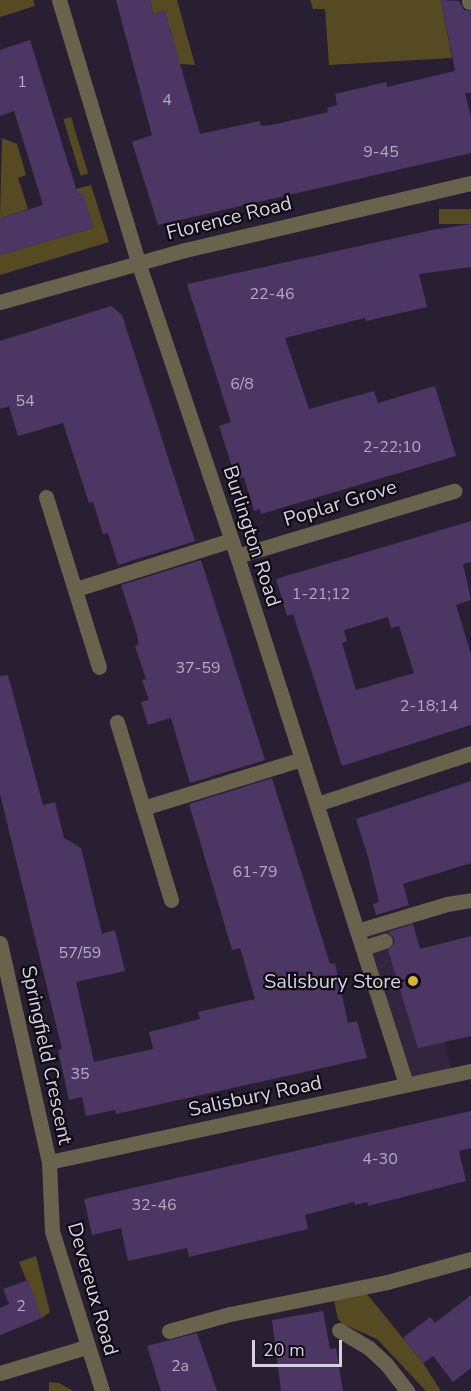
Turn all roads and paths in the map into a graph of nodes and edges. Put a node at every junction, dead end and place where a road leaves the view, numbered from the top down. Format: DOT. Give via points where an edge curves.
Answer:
graph roads {
  1 [pos="59,0"];
  2 [pos="471,183"];
  3 [pos="138,262"];
  4 [pos="0,302"];
  5 [pos="454,491"];
  6 [pos="46,497"];
  7 [pos="231,540"];
  8 [pos="237,556"];
  9 [pos="76,589"];
  10 [pos="99,667"];
  11 [pos="117,722"];
  12 [pos="471,753"];
  13 [pos="302,759"];
  14 [pos="317,804"];
  15 [pos="143,808"];
  16 [pos="171,900"];
  17 [pos="471,900"];
  18 [pos="357,931"];
  19 [pos="385,941"];
  20 [pos="363,948"];
  21 [pos="1,952"];
  22 [pos="471,1071"];
  23 [pos="406,1084"];
  24 [pos="49,1162"];
  25 [pos="471,1259"];
  26 [pos="339,1330"];
  27 [pos="169,1331"];
  28 [pos="86,1347"];
  29 [pos="0,1373"];
  30 [pos="102,1391"];
  31 [pos="407,1391"];
  1 -- 3 [label="street, Burlington Road"];
  2 -- 3 [label="street, Florence Road"];
  3 -- 4 [label="street, Florence Road"];
  3 -- 7 [label="street, Burlington Road"];
  5 -- 8 [label="street, Poplar Grove"];
  6 -- 9 [label="street"];
  7 -- 8 [label="street, Burlington Road"];
  7 -- 9 [label="street"];
  8 -- 13 [label="street, Burlington Road"];
  9 -- 10 [label="street"];
  11 -- 15 [label="street"];
  12 -- 14 [label="street"];
  13 -- 14 [label="street, Burlington Road"];
  13 -- 15 [label="street"];
  14 -- 18 [label="street, Burlington Road"];
  15 -- 16 [label="street"];
  17 -- 18 [label="street"];
  18 -- 20 [label="street, Burlington Road"];
  19 -- 20 [label="street"];
  20 -- 23 [label="street, Burlington Road"];
  21 -- 24 [label="street, Springfield Crescent"];
  22 -- 23 [label="street, Salisbury Road"];
  23 -- 24 [label="street, Salisbury Road"];
  24 -- 28 [label="street, Devereux Road" via="52,1231"];
  25 -- 27 [label="street"];
  26 -- 31 [label="street" via="369,1348"];
  28 -- 29 [label="street"];
  28 -- 30 [label="street, Devereux Road"];
}
